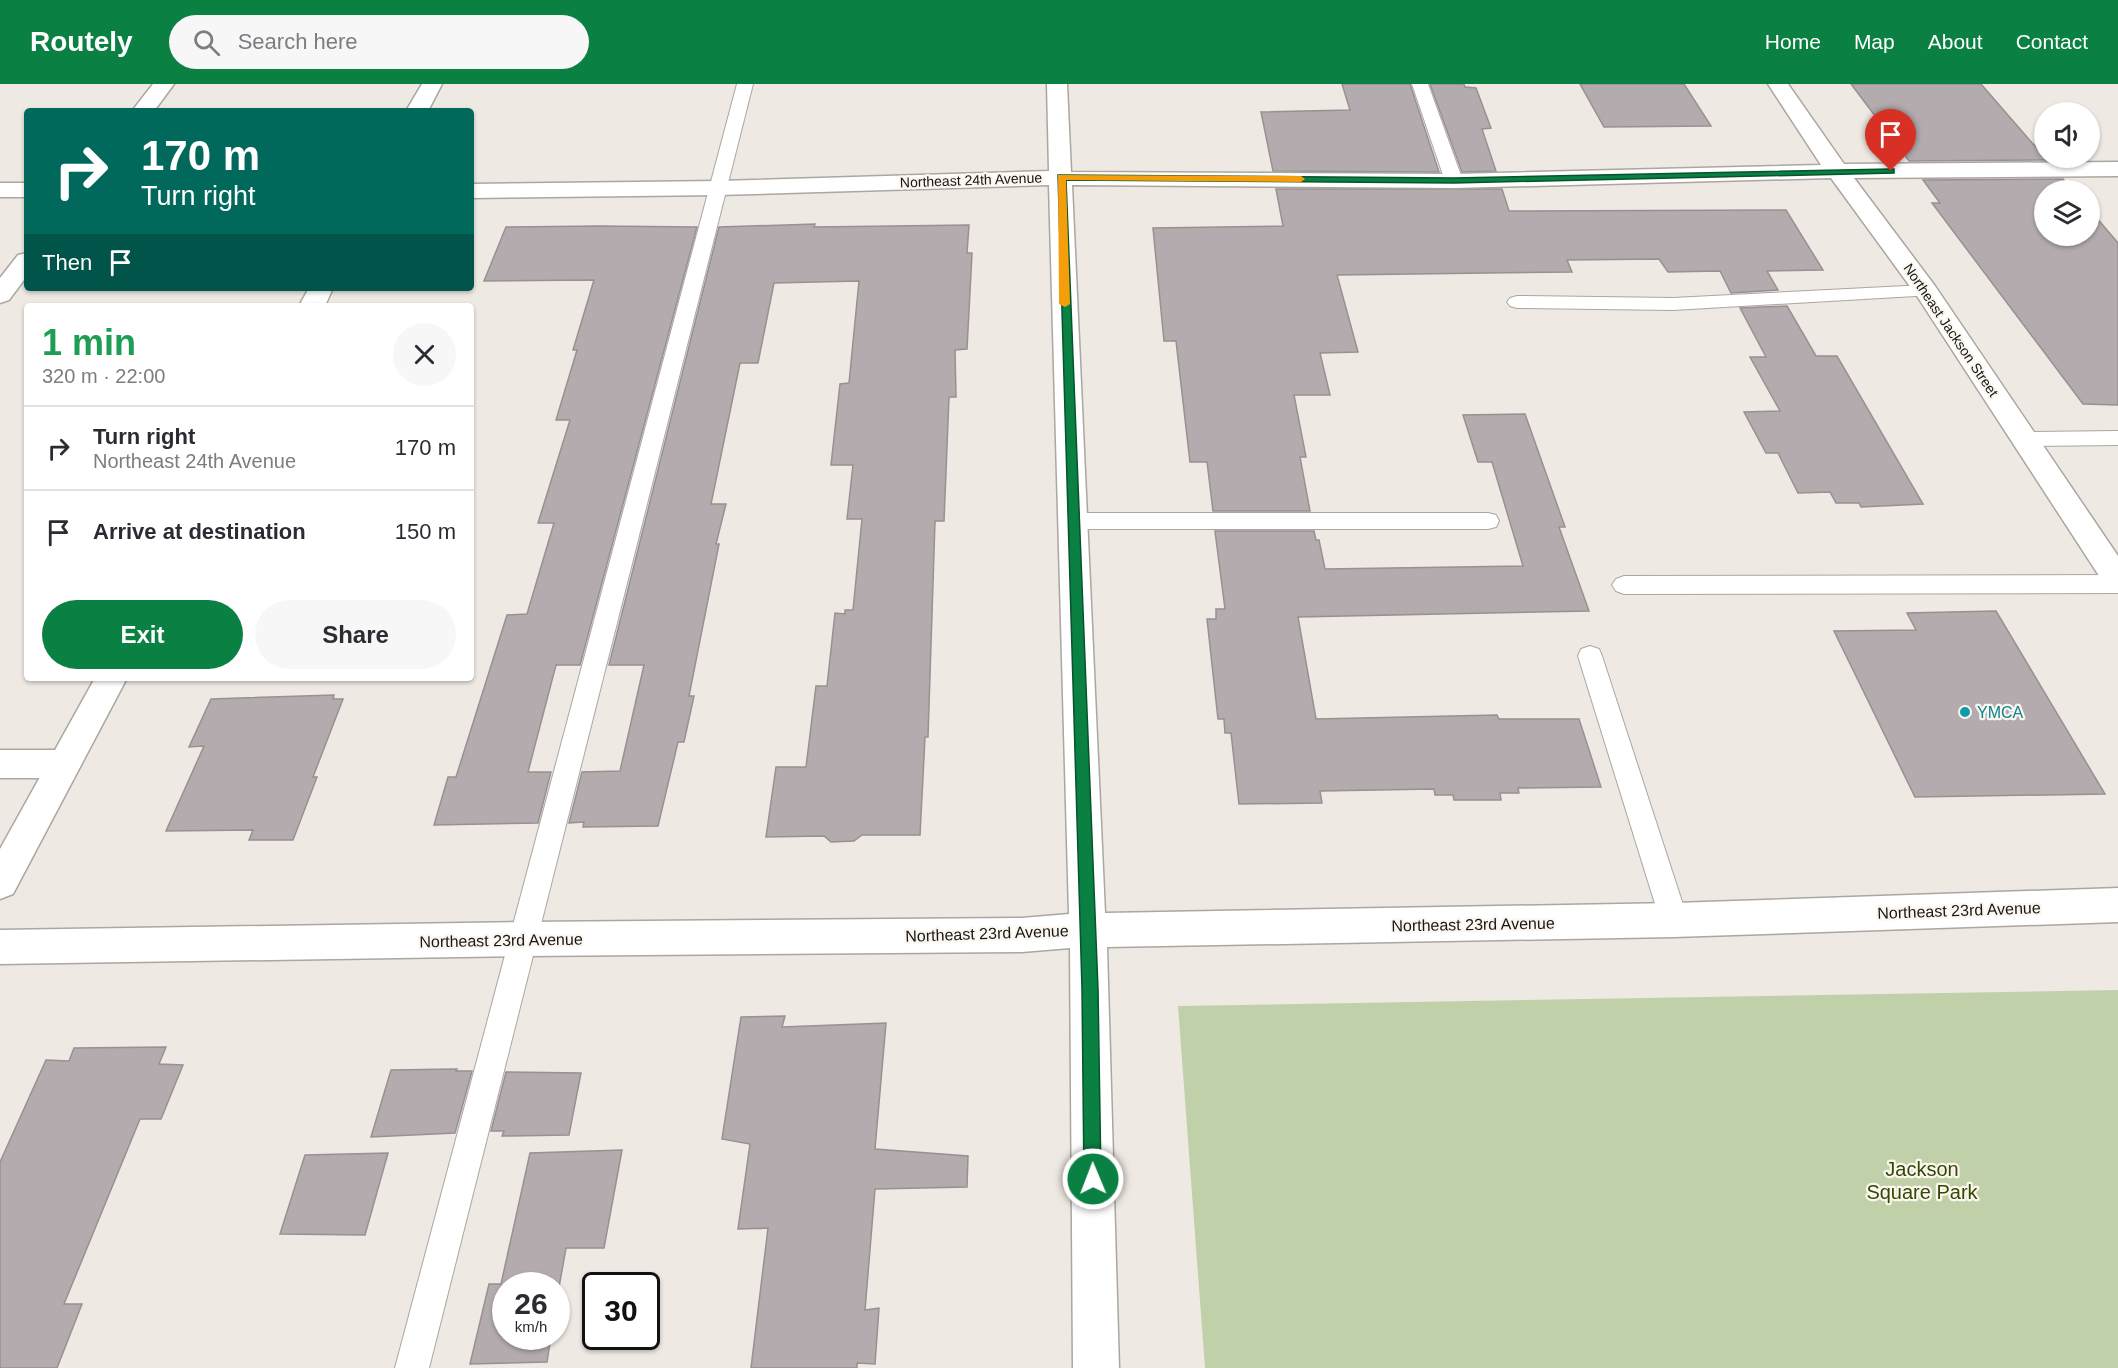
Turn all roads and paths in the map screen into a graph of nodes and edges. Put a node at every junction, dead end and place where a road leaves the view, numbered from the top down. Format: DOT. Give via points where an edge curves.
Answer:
graph roads {
  1 [pos="164,84"];
  2 [pos="432,84"];
  3 [pos="745,84"];
  4 [pos="1057,84"];
  5 [pos="1420,84"];
  6 [pos="1778,84"];
  7 [pos="145,108"];
  8 [pos="419,108"];
  9 [pos="2118,169"];
  10 [pos="1838,171"];
  11 [pos="1061,177"];
  12 [pos="1454,181"];
  13 [pos="719,188"];
  14 [pos="0,190"];
  15 [pos="24,190"];
  16 [pos="474,191"];
  17 [pos="24,264"];
  18 [pos="1926,291"];
  19 [pos="0,295"];
  20 [pos="1517,302"];
  21 [pos="2118,438"];
  22 [pos="2025,440"];
  23 [pos="1072,521"];
  24 [pos="1488,521"];
  25 [pos="2118,582"];
  26 [pos="1624,585"];
  27 [pos="1590,656"];
  28 [pos="109,681"];
  29 [pos="0,764"];
  30 [pos="64,764"];
  31 [pos="0,883"];
  32 [pos="2118,906"];
  33 [pos="1674,920"];
  34 [pos="1088,930"];
  35 [pos="525,939"];
  36 [pos="0,947"];
  37 [pos="412,1368"];
  38 [pos="1096,1368"];
  1 -- 7 [label="street"];
  2 -- 8 [label="street"];
  3 -- 13 [label="lane"];
  4 -- 11 [label="street"];
  5 -- 12 [label="lane"];
  6 -- 10 [label="street, Northeast Jackson Street"];
  9 -- 10 [label="street, Northeast 24th Avenue"];
  10 -- 12 [label="street, Northeast 24th Avenue"];
  10 -- 18 [label="street, Northeast Jackson Street"];
  11 -- 12 [label="street, Northeast 24th Avenue"];
  11 -- 13 [label="street, Northeast 24th Avenue"];
  11 -- 23 [label="street"];
  13 -- 16 [label="street, Northeast 24th Avenue"];
  13 -- 35 [label="lane"];
  14 -- 15 [label="street"];
  17 -- 19 [label="street"];
  18 -- 20 [label="lane" via="1673,304"];
  18 -- 22 [label="street, Northeast Jackson Street"];
  21 -- 22 [label="lane"];
  22 -- 25 [label="street, Northeast Jackson Street"];
  23 -- 24 [label="lane"];
  23 -- 34 [label="street"];
  25 -- 26 [label="lane"];
  27 -- 33 [label="lane"];
  28 -- 30 [label="street"];
  29 -- 30 [label="street"];
  30 -- 31 [label="street"];
  32 -- 33 [label="street, Northeast 23rd Avenue"];
  33 -- 34 [label="street, Northeast 23rd Avenue"];
  34 -- 35 [label="street, Northeast 23rd Avenue" via="1022,935"];
  34 -- 38 [label="street"];
  35 -- 36 [label="street, Northeast 23rd Avenue"];
  35 -- 37 [label="lane"];
}
